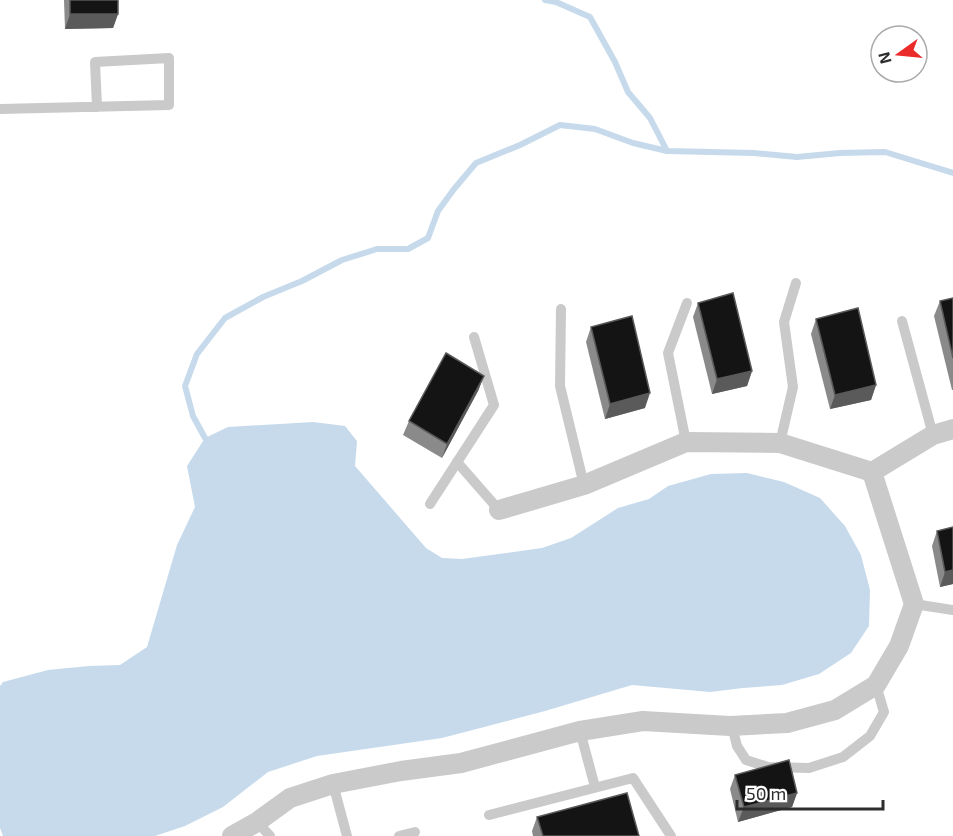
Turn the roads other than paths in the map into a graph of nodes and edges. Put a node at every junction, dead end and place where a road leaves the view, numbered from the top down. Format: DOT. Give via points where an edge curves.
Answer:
graph roads {
  1 [pos="96,107"];
  2 [pos="0,109"];
  3 [pos="796,283"];
  4 [pos="687,303"];
  5 [pos="561,309"];
  6 [pos="902,321"];
  7 [pos="474,337"];
  8 [pos="953,429"];
  9 [pos="933,435"];
  10 [pos="686,442"];
  11 [pos="780,443"];
  12 [pos="457,462"];
  13 [pos="872,472"];
  14 [pos="584,485"];
  15 [pos="430,504"];
  16 [pos="499,510"];
  17 [pos="914,604"];
  18 [pos="953,610"];
  19 [pos="876,685"];
  20 [pos="732,726"];
  21 [pos="580,731"];
  22 [pos="333,784"];
  23 [pos="595,787"];
  24 [pos="489,815"];
  25 [pos="263,829"];
  26 [pos="415,832"];
  27 [pos="232,836"];
  28 [pos="347,836"];
  29 [pos="399,836"];
  30 [pos="671,836"];
  1 -- 1 [label="lane" via="169,105 169,58 95,62"];
  1 -- 2 [label="lane"];
  3 -- 11 [label="lane" via="784,322 793,387"];
  4 -- 10 [label="lane" via="668,353"];
  5 -- 14 [label="lane" via="560,386"];
  6 -- 9 [label="lane"];
  7 -- 12 [label="lane" via="494,405"];
  8 -- 9 [label="street"];
  9 -- 13 [label="street"];
  10 -- 11 [label="street"];
  10 -- 14 [label="street"];
  11 -- 13 [label="street"];
  12 -- 15 [label="lane"];
  12 -- 16 [label="lane"];
  13 -- 17 [label="street"];
  14 -- 16 [label="street"];
  17 -- 18 [label="lane"];
  17 -- 19 [label="street" via="899,646"];
  19 -- 20 [label="street" via="835,710 787,723"];
  19 -- 20 [label="lane" via="884,712 870,736 843,757 809,768 768,767 746,760"];
  20 -- 21 [label="street" via="643,721"];
  21 -- 22 [label="street" via="460,763"];
  21 -- 23 [label="lane"];
  22 -- 25 [label="street" via="290,798"];
  22 -- 28 [label="lane"];
  23 -- 24 [label="lane"];
  23 -- 30 [label="lane" via="633,778"];
  25 -- 27 [label="street"];
  26 -- 29 [label="lane"];
}
